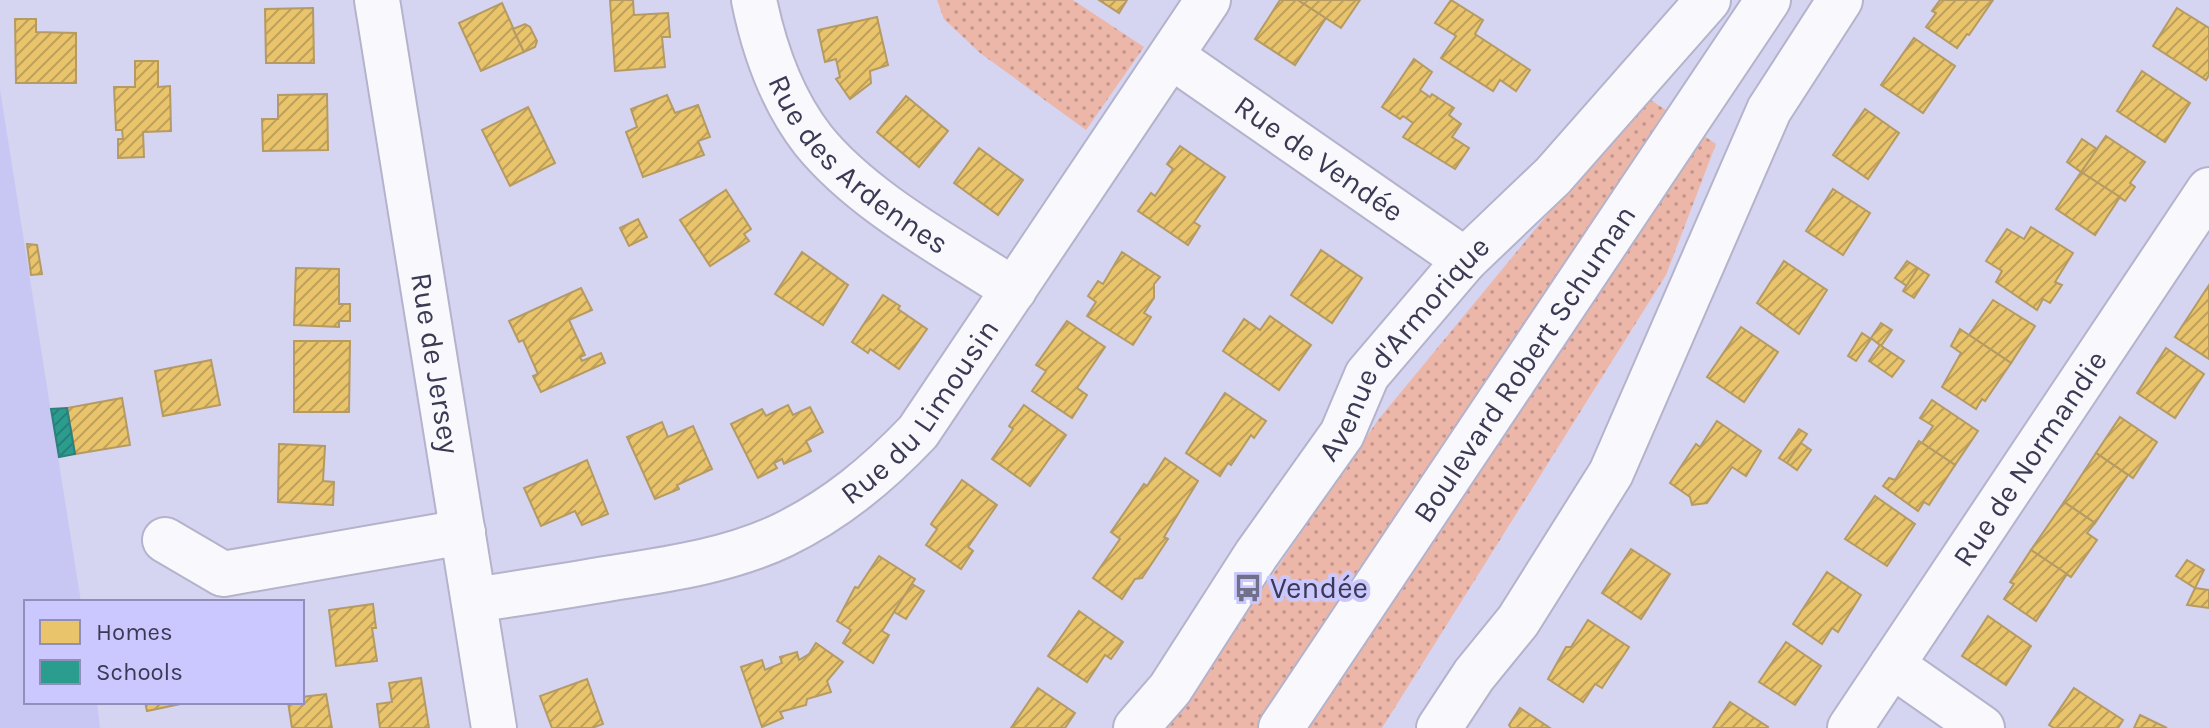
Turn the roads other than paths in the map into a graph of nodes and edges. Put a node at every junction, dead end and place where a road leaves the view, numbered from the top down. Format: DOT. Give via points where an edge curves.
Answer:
graph roads {
  1 [pos="377,0"];
  2 [pos="754,0"];
  3 [pos="1208,0"];
  4 [pos="1708,0"];
  5 [pos="1768,0"];
  6 [pos="1840,0"];
  7 [pos="1171,56"];
  8 [pos="2209,190"];
  9 [pos="1465,260"];
  10 [pos="1014,290"];
  11 [pos="463,532"];
  12 [pos="165,540"];
  13 [pos="474,600"];
  14 [pos="1892,665"];
  15 [pos="494,728"];
  16 [pos="1136,728"];
  17 [pos="1281,728"];
  18 [pos="1439,728"];
  19 [pos="1850,728"];
  20 [pos="1982,728"];
  1 -- 11 [label="street, Rue de Jersey"];
  2 -- 10 [label="street, Rue des Ardennes" via="763,43 812,139 844,174 882,203"];
  3 -- 7 [label="street, Rue du Limousin"];
  4 -- 9 [label="street, Avenue d'Armorique" via="1553,176"];
  5 -- 17 [label="street, Boulevard Robert Schuman"];
  6 -- 18 [label="street" via="1769,110 1611,473 1518,621"];
  7 -- 9 [label="street, Rue de Vendée"];
  7 -- 10 [label="street, Rue du Limousin"];
  8 -- 14 [label="street, Rue de Normandie"];
  9 -- 16 [label="street, Avenue d'Armorique" via="1367,375 1342,434 1170,689"];
  10 -- 13 [label="street, Rue du Limousin" via="918,432 878,473 836,505 781,535 715,559"];
  11 -- 12 [label="street" via="223,574"];
  11 -- 13 [label="street, Rue de Jersey"];
  13 -- 15 [label="street, Rue de Jersey"];
  14 -- 19 [label="street, Rue de Normandie"];
  14 -- 20 [label="street"];
}
